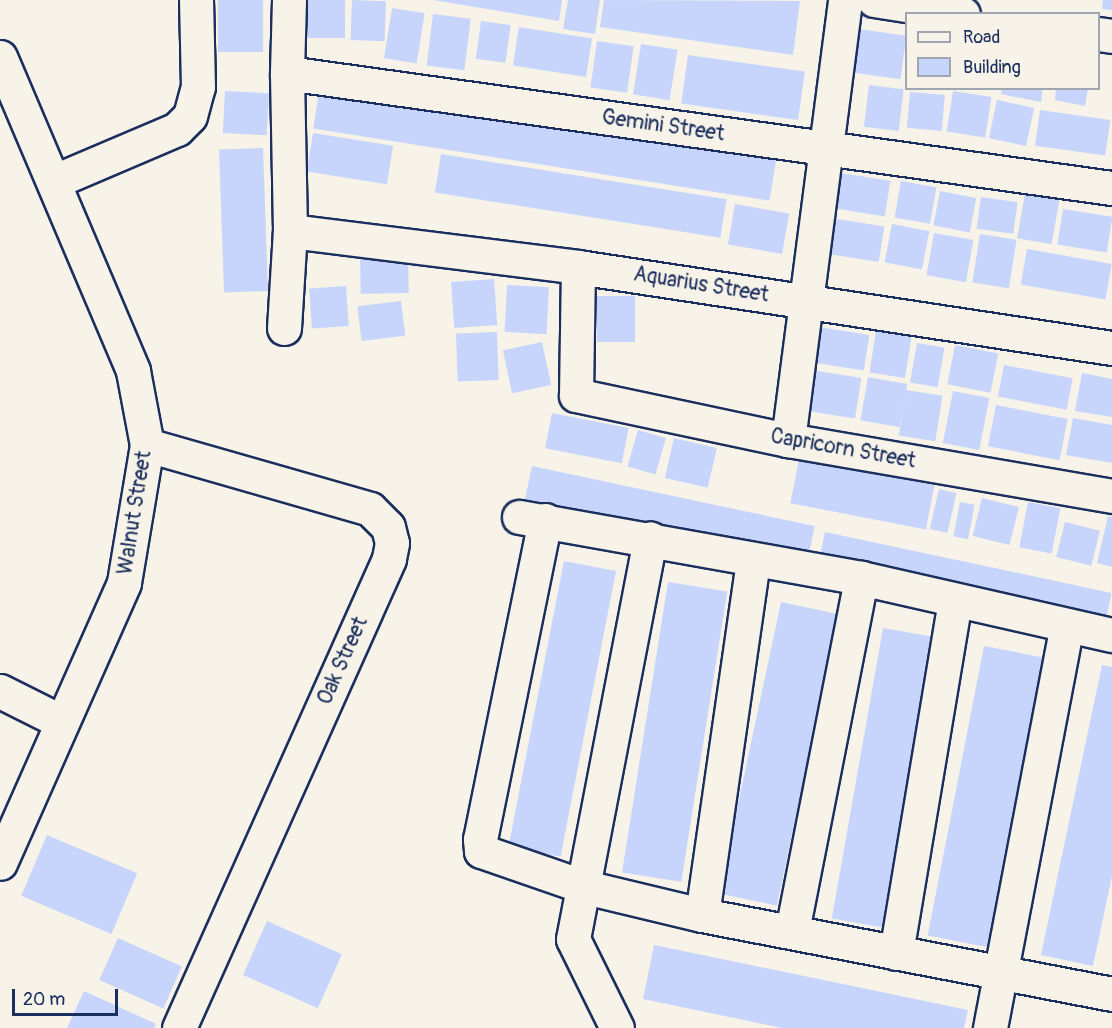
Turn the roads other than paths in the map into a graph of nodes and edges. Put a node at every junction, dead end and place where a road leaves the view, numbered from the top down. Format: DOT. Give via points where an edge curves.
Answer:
graph roads {
  1 [pos="196,0"];
  2 [pos="288,0"];
  3 [pos="845,0"];
  4 [pos="874,0"];
  5 [pos="950,12"];
  6 [pos="0,57"];
  7 [pos="287,73"];
  8 [pos="823,148"];
  9 [pos="55,181"];
  10 [pos="1112,188"];
  11 [pos="290,231"];
  12 [pos="578,267"];
  13 [pos="805,301"];
  14 [pos="284,328"];
  15 [pos="1112,348"];
  16 [pos="788,440"];
  17 [pos="147,445"];
  18 [pos="1112,496"];
  19 [pos="650,538"];
  20 [pos="753,561"];
  21 [pos="861,578"];
  22 [pos="955,600"];
  23 [pos="1067,625"];
  24 [pos="1112,634"];
  25 [pos="0,692"];
  26 [pos="60,720"];
  27 [pos="0,863"];
  28 [pos="585,886"];
  29 [pos="702,915"];
  30 [pos="792,931"];
  31 [pos="896,953"];
  32 [pos="999,970"];
  33 [pos="1112,993"];
  34 [pos="178,1028"];
  35 [pos="617,1028"];
  36 [pos="990,1028"];
  1 -- 9 [label="street" via="198,87 190,116 177,129"];
  2 -- 7 [label="street"];
  3 -- 8 [label="street"];
  4 -- 5 [label="street"];
  6 -- 9 [label="street, Walnut Street"];
  7 -- 8 [label="street, Gemini Street"];
  7 -- 11 [label="street"];
  8 -- 10 [label="street, Gemini Street"];
  8 -- 13 [label="street"];
  9 -- 17 [label="street, Walnut Street" via="133,371"];
  11 -- 12 [label="street, Aquarius Street"];
  11 -- 14 [label="street"];
  12 -- 13 [label="street, Aquarius Street"];
  12 -- 16 [label="street, Capricorn Street" via="576,395"];
  13 -- 15 [label="street, Aquarius Street"];
  13 -- 16 [label="street"];
  16 -- 18 [label="street, Capricorn Street"];
  17 -- 26 [label="street, Walnut Street" via="124,583"];
  17 -- 34 [label="street, Oak Street" via="370,509 388,527 392,543 389,559"];
  19 -- 20 [label="street"];
  19 -- 28 [label="street"];
  19 -- 28 [label="street" via="532,518 480,848 484,854"];
  20 -- 21 [label="street"];
  20 -- 29 [label="street"];
  21 -- 22 [label="street"];
  21 -- 30 [label="street"];
  22 -- 23 [label="street"];
  22 -- 31 [label="street"];
  23 -- 24 [label="street"];
  23 -- 32 [label="street"];
  25 -- 26 [label="street"];
  26 -- 27 [label="street, Walnut Street"];
  28 -- 29 [label="street"];
  28 -- 35 [label="street" via="573,939"];
  29 -- 30 [label="street"];
  30 -- 31 [label="street"];
  31 -- 32 [label="street"];
  32 -- 33 [label="street"];
  32 -- 36 [label="street"];
}
